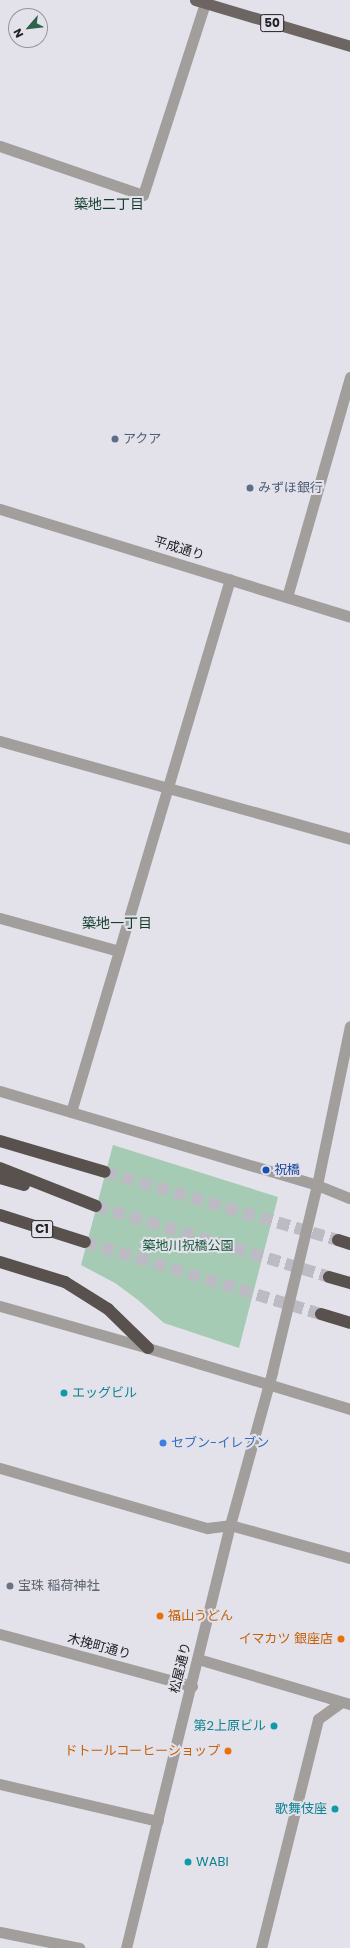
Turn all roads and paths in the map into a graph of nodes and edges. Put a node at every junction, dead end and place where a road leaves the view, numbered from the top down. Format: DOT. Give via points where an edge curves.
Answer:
graph roads {
  1 [pos="200,1"];
  2 [pos="350,46"];
  3 [pos="0,146"];
  4 [pos="350,376"];
  5 [pos="0,509"];
  6 [pos="230,579"];
  7 [pos="287,596"];
  8 [pos="350,617"];
  9 [pos="0,741"];
  10 [pos="168,788"];
  11 [pos="350,839"];
  12 [pos="0,918"];
  13 [pos="119,951"];
  14 [pos="350,1026"];
  15 [pos="0,1091"];
  16 [pos="71,1112"];
  17 [pos="0,1141"];
  18 [pos="0,1168"];
  19 [pos="105,1172"];
  20 [pos="0,1178"];
  21 [pos="317,1184"];
  22 [pos="350,1198"];
  23 [pos="0,1215"];
  24 [pos="338,1240"];
  25 [pos="85,1242"];
  26 [pos="350,1244"];
  27 [pos="0,1262"];
  28 [pos="329,1277"];
  29 [pos="350,1283"];
  30 [pos="0,1306"];
  31 [pos="322,1314"];
  32 [pos="350,1323"];
  33 [pos="148,1348"];
  34 [pos="268,1386"];
  35 [pos="350,1409"];
  36 [pos="0,1468"];
  37 [pos="230,1525"];
  38 [pos="350,1558"];
  39 [pos="0,1634"];
  40 [pos="198,1659"];
  41 [pos="192,1686"];
  42 [pos="346,1703"];
  43 [pos="0,1784"];
  44 [pos="158,1821"];
  45 [pos="0,1932"];
  46 [pos="79,1948"];
  47 [pos="126,1948"];
  48 [pos="261,1948"];
  1 -- 2 [label="main road, 50"];
  1 -- 3 [label="street" via="143,195"];
  4 -- 7 [label="street"];
  5 -- 6 [label="street, 平成通り"];
  6 -- 7 [label="street, 平成通り"];
  6 -- 10 [label="street"];
  7 -- 8 [label="street, 平成通り"];
  9 -- 10 [label="street"];
  10 -- 11 [label="street"];
  10 -- 13 [label="street"];
  12 -- 13 [label="street"];
  13 -- 16 [label="street"];
  14 -- 21 [label="street, 松屋通り"];
  15 -- 16 [label="street"];
  16 -- 21 [label="street"];
  17 -- 19 [label="highway"];
  18 -- 20 [label="highway" via="96,1206"];
  21 -- 22 [label="street"];
  21 -- 34 [label="street, 松屋通り"];
  23 -- 25 [label="highway, C1"];
  24 -- 26 [label="highway"];
  27 -- 33 [label="highway" via="65,1282 108,1308"];
  28 -- 29 [label="highway"];
  30 -- 33 [label="street"];
  31 -- 32 [label="highway"];
  33 -- 34 [label="street"];
  34 -- 35 [label="street"];
  34 -- 37 [label="street, 松屋通り"];
  36 -- 37 [label="street" via="207,1528"];
  37 -- 38 [label="street"];
  37 -- 40 [label="street, 松屋通り"];
  39 -- 41 [label="street, 木挽町通り"];
  40 -- 41 [label="street, 松屋通り"];
  40 -- 42 [label="street"];
  41 -- 44 [label="street, 松屋通り"];
  42 -- 48 [label="street" via="318,1719"];
  43 -- 44 [label="street"];
  44 -- 47 [label="street, 松屋通り"];
  45 -- 46 [label="street"];
}
